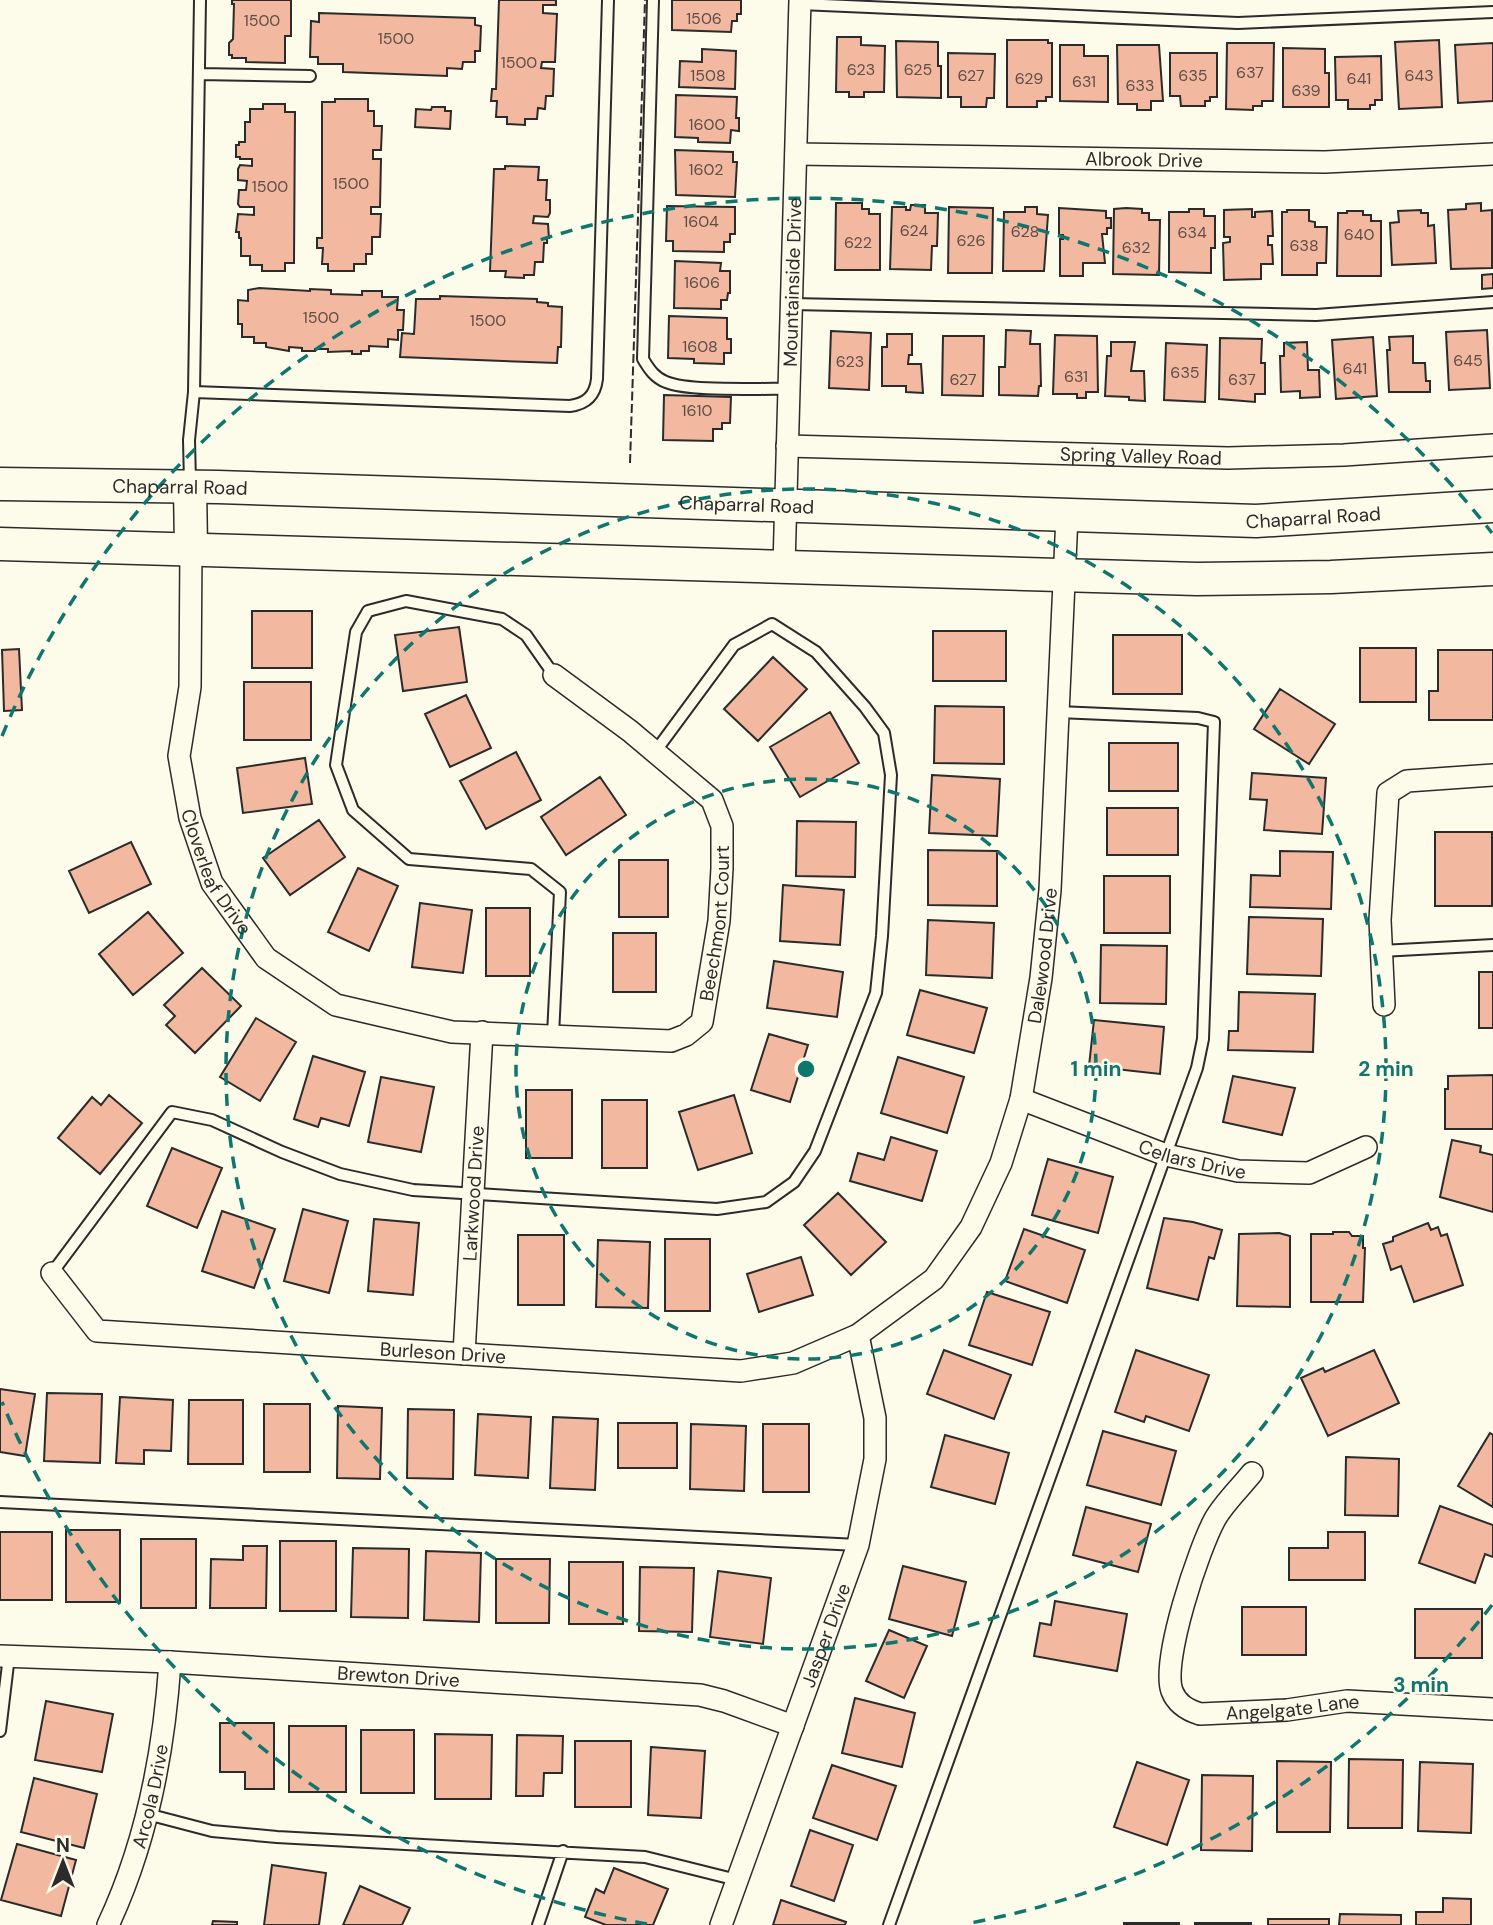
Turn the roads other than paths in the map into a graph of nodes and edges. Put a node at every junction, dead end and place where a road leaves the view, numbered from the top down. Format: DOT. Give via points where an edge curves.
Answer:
graph roads {
  1 [pos="200,0"];
  2 [pos="608,0"];
  3 [pos="653,0"];
  4 [pos="800,2"];
  5 [pos="1493,12"];
  6 [pos="199,74"];
  7 [pos="310,76"];
  8 [pos="796,154"];
  9 [pos="1493,155"];
  10 [pos="1493,302"];
  11 [pos="792,303"];
  12 [pos="789,389"];
  13 [pos="194,392"];
  14 [pos="1493,445"];
  15 [pos="787,446"];
  16 [pos="0,484"];
  17 [pos="190,486"];
  18 [pos="786,506"];
  19 [pos="1493,506"];
  20 [pos="1066,516"];
  21 [pos="0,544"];
  22 [pos="191,548"];
  23 [pos="784,566"];
  24 [pos="1493,569"];
  25 [pos="1065,574"];
  26 [pos="554,674"];
  27 [pos="1058,712"];
  28 [pos="655,752"];
  29 [pos="1493,775"];
  30 [pos="1493,945"];
  31 [pos="1381,951"];
  32 [pos="1384,1005"];
  33 [pos="482,1032"];
  34 [pos="554,1035"];
  35 [pos="1021,1099"];
  36 [pos="1366,1147"];
  37 [pos="1166,1155"];
  38 [pos="473,1193"];
  39 [pos="52,1273"];
  40 [pos="858,1335"];
  41 [pos="464,1354"];
  42 [pos="1252,1473"];
  43 [pos="0,1502"];
  44 [pos="858,1545"];
  45 [pos="4,1656"];
  46 [pos="170,1662"];
  47 [pos="1493,1709"];
  48 [pos="793,1726"];
  49 [pos="0,1731"];
  50 [pos="147,1814"];
  51 [pos="563,1851"];
  52 [pos="737,1880"];
  53 [pos="108,1925"];
  54 [pos="538,1925"];
  55 [pos="721,1925"];
  56 [pos="889,1925"];
  1 -- 6 [label="lane"];
  2 -- 13 [label="lane" via="597,379 586,401 570,406"];
  3 -- 12 [label="lane" via="643,359 651,372 667,383"];
  4 -- 5 [label="lane" via="1238,23"];
  4 -- 8 [label="street, Mountainside Drive"];
  6 -- 7 [label="lane"];
  6 -- 13 [label="lane"];
  8 -- 9 [label="street, Albrook Drive" via="1325,162"];
  8 -- 11 [label="street, Mountainside Drive"];
  10 -- 11 [label="lane" via="1316,315"];
  11 -- 12 [label="street, Mountainside Drive"];
  12 -- 15 [label="street, Mountainside Drive"];
  13 -- 17 [label="lane"];
  14 -- 15 [label="street, Spring Valley Road" via="1228,458"];
  15 -- 18 [label="street, Mountainside Drive"];
  16 -- 17 [label="main road, Chaparral Road"];
  17 -- 18 [label="main road, Chaparral Road"];
  17 -- 22 [label="main road"];
  18 -- 20 [label="main road, Chaparral Road"];
  18 -- 23 [label="street, Mountainside Drive"];
  19 -- 20 [label="main road, Chaparral Road" via="1256,521"];
  20 -- 25 [label="street, Dalewood Drive"];
  21 -- 22 [label="main road"];
  22 -- 23 [label="main road"];
  22 -- 33 [label="street, Cloverleaf Drive" via="190,687 179,756 190,818 212,883 266,958 335,1005 452,1032"];
  23 -- 25 [label="main road"];
  24 -- 25 [label="main road" via="1197,579"];
  25 -- 27 [label="street, Dalewood Drive"];
  26 -- 28 [label="street, Beechmont Court"];
  26 -- 34 [label="lane" via="526,635 502,619 406,601 368,611 356,632 336,765 354,810 409,859 531,869 560,892"];
  27 -- 35 [label="street, Dalewood Drive" via="1050,890"];
  27 -- 37 [label="lane" via="1214,722 1203,1039"];
  28 -- 34 [label="street, Beechmont Court" via="712,800 722,826 719,921 702,1022 671,1041"];
  28 -- 38 [label="lane" via="734,645 772,624 816,652 884,733 891,775 876,993 815,1151 794,1182 766,1202 717,1209"];
  29 -- 31 [label="street" via="1407,781 1388,793"];
  30 -- 31 [label="lane"];
  31 -- 32 [label="street"];
  33 -- 34 [label="street, Beechmont Court"];
  33 -- 38 [label="street, Larkwood Drive"];
  35 -- 37 [label="street, Cellars Drive"];
  35 -- 40 [label="street, Dalewood Drive" via="1000,1163 971,1227 933,1279"];
  36 -- 37 [label="street, Cellars Drive" via="1309,1172 1238,1171"];
  37 -- 56 [label="lane"];
  38 -- 39 [label="lane" via="413,1190 340,1174 212,1120 172,1112"];
  38 -- 41 [label="street, Larkwood Drive"];
  39 -- 41 [label="street, Burleson Drive" via="97,1331"];
  40 -- 41 [label="street, Burleson Drive" via="793,1363 741,1371"];
  40 -- 44 [label="street, Jasper Drive" via="875,1418 875,1459"];
  42 -- 47 [label="street, Angelgate Lane" via="1215,1518 1192,1577 1170,1681 1179,1703 1200,1714 1287,1710 1347,1701"];
  43 -- 44 [label="lane"];
  44 -- 48 [label="street, Jasper Drive"];
  45 -- 46 [label="street, Brewton Drive"];
  45 -- 49 [label="lane"];
  46 -- 48 [label="street, Brewton Drive" via="700,1695"];
  46 -- 50 [label="street, Arcola Drive" via="160,1764"];
  48 -- 52 [label="street, Jasper Drive"];
  50 -- 51 [label="lane" via="212,1831 277,1837"];
  50 -- 53 [label="street, Arcola Drive"];
  51 -- 52 [label="lane" via="645,1857"];
  51 -- 54 [label="lane"];
  52 -- 55 [label="street, Jasper Drive"];
}
